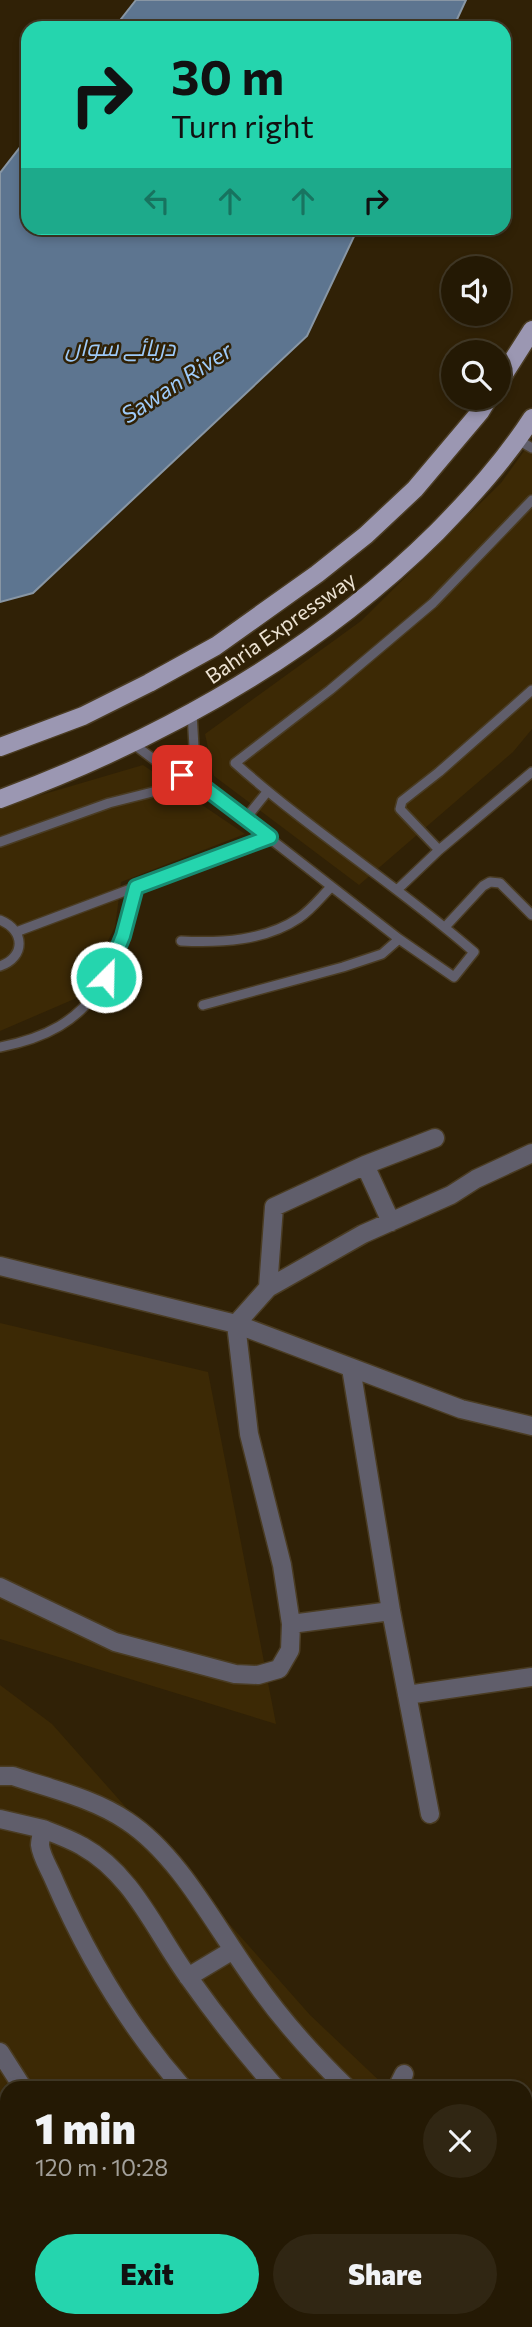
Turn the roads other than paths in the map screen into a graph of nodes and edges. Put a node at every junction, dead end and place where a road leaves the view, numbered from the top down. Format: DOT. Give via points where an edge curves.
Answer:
graph roads {
  1 [pos="532,330"];
  2 [pos="511,363"];
  3 [pos="481,410"];
  4 [pos="532,418"];
  5 [pos="525,444"];
  6 [pos="532,500"];
  7 [pos="532,690"];
  8 [pos="192,713"];
  9 [pos="132,743"];
  10 [pos="0,747"];
  11 [pos="532,772"];
  12 [pos="196,781"];
  13 [pos="267,792"];
  14 [pos="0,799"];
  15 [pos="246,818"];
  16 [pos="270,837"];
  17 [pos="0,842"];
  18 [pos="439,850"];
  19 [pos="136,887"];
  20 [pos="331,887"];
  21 [pos="398,890"];
  22 [pos="532,915"];
  23 [pos="0,920"];
  24 [pos="446,927"];
  25 [pos="16,932"];
  26 [pos="399,939"];
  27 [pos="181,941"];
  28 [pos="0,966"];
  29 [pos="203,1005"];
  30 [pos="0,1047"];
  31 [pos="435,1138"];
  32 [pos="532,1153"];
  33 [pos="365,1165"];
  34 [pos="391,1222"];
  35 [pos="0,1266"];
  36 [pos="268,1289"];
  37 [pos="236,1324"];
  38 [pos="351,1368"];
  39 [pos="532,1426"];
  40 [pos="0,1587"];
  41 [pos="391,1611"];
  42 [pos="291,1624"];
  43 [pos="532,1677"];
  44 [pos="407,1695"];
  45 [pos="0,1776"];
  46 [pos="430,1814"];
  47 [pos="0,1819"];
  48 [pos="43,1829"];
  49 [pos="233,1950"];
  50 [pos="188,1977"];
  51 [pos="0,2052"];
  52 [pos="19,2081"];
  53 [pos="177,2081"];
  54 [pos="270,2081"];
  55 [pos="340,2081"];
  1 -- 2 [label="main road"];
  3 -- 10 [label="main road, Bahria Expressway" via="415,489 366,535 216,646 83,716"];
  4 -- 5 [label="main road, Bahria Expressway"];
  5 -- 8 [label="main road, Bahria Expressway" via="405,563 350,610 280,660"];
  6 -- 13 [label="lane" via="433,603 235,763"];
  7 -- 18 [label="lane" via="402,801 400,809"];
  8 -- 9 [label="main road, Bahria Expressway"];
  8 -- 12 [label="lane"];
  9 -- 12 [label="lane" via="168,770"];
  9 -- 14 [label="main road, Bahria Expressway"];
  11 -- 18 [label="lane"];
  12 -- 15 [label="lane"];
  12 -- 17 [label="lane" via="108,803"];
  13 -- 15 [label="lane"];
  13 -- 21 [label="lane"];
  15 -- 16 [label="lane"];
  16 -- 19 [label="lane"];
  16 -- 20 [label="lane"];
  18 -- 21 [label="lane"];
  19 -- 25 [label="lane"];
  19 -- 30 [label="lane" via="113,964 99,989 60,1027"];
  20 -- 26 [label="lane"];
  20 -- 27 [label="lane" via="301,917 278,929 227,941"];
  21 -- 24 [label="lane"];
  22 -- 24 [label="lane" via="499,883 490,882"];
  23 -- 25 [label="lane"];
  24 -- 26 [label="lane" via="474,952 454,977"];
  25 -- 28 [label="lane" via="19,949 13,960"];
  26 -- 29 [label="lane" via="382,954 356,963"];
  31 -- 33 [label="street"];
  32 -- 34 [label="street"];
  33 -- 34 [label="street"];
  33 -- 36 [label="street" via="274,1206"];
  34 -- 36 [label="street"];
  35 -- 37 [label="street"];
  36 -- 37 [label="street"];
  37 -- 38 [label="street"];
  37 -- 42 [label="street" via="249,1434 282,1565"];
  38 -- 39 [label="street" via="461,1409"];
  38 -- 41 [label="street"];
  40 -- 42 [label="street" via="115,1642 235,1674 258,1675 279,1669 290,1650"];
  41 -- 42 [label="street"];
  41 -- 44 [label="street"];
  43 -- 44 [label="street"];
  44 -- 46 [label="street"];
  45 -- 49 [label="street" via="13,1776 106,1807 130,1823 167,1858"];
  47 -- 48 [label="street"];
  48 -- 50 [label="street" via="84,1847 128,1884"];
  48 -- 53 [label="street" via="40,1847 66,1906 130,2020"];
  49 -- 50 [label="street"];
  49 -- 55 [label="street" via="271,2003"];
  50 -- 54 [label="street"];
  51 -- 52 [label="street"];
}
